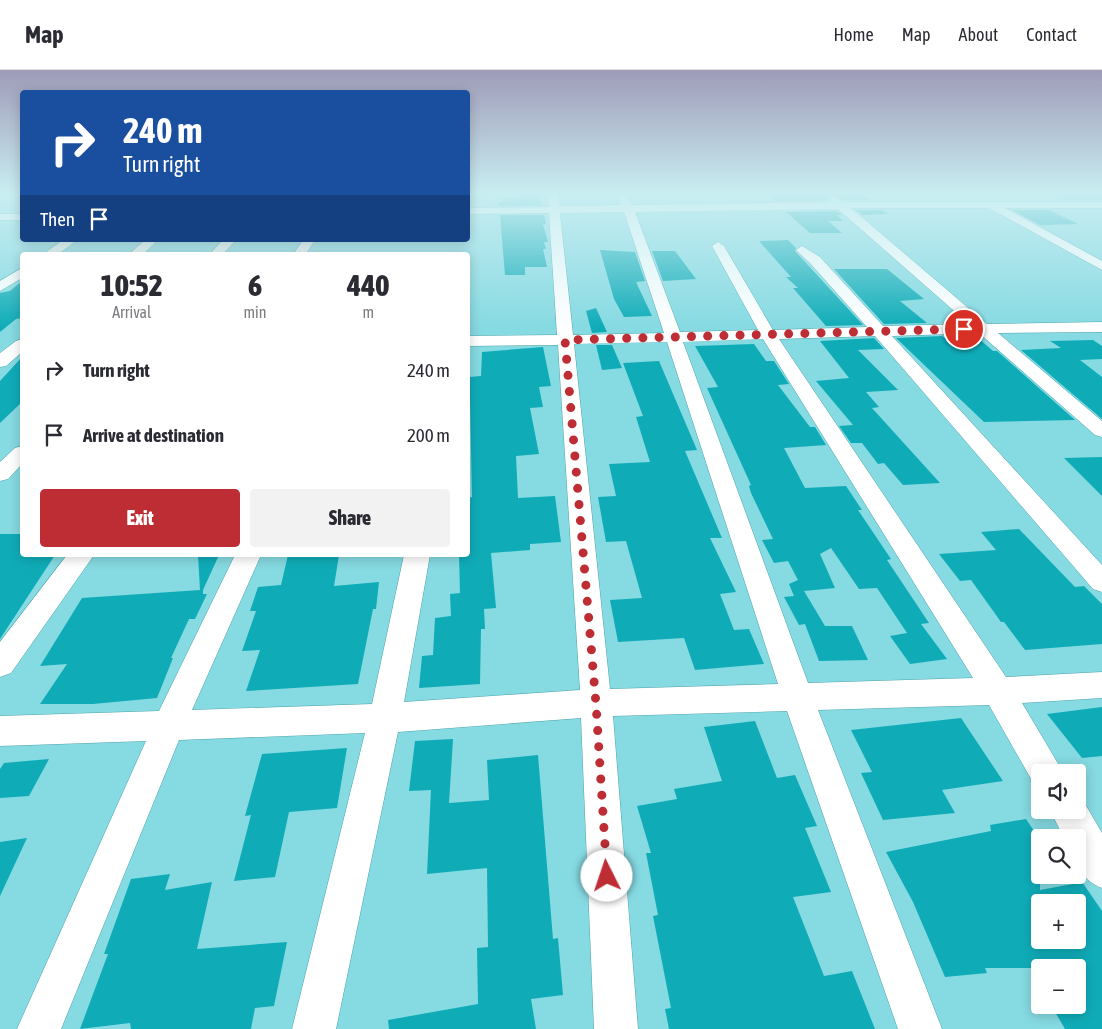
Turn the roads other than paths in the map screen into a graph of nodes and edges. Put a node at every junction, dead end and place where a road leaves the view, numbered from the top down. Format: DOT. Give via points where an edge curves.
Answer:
graph roads {
  1 [pos="557,238"];
  2 [pos="638,238"];
  3 [pos="877,238"];
  4 [pos="1051,238"];
  5 [pos="68,242"];
  6 [pos="150,242"];
  7 [pos="228,242"];
  8 [pos="718,246"];
  9 [pos="802,250"];
  10 [pos="53,252"];
  11 [pos="138,252"];
  12 [pos="218,252"];
  13 [pos="1102,266"];
  14 [pos="20,273"];
  15 [pos="0,287"];
  16 [pos="984,329"];
  17 [pos="878,330"];
  18 [pos="1098,330"];
  19 [pos="768,334"];
  20 [pos="672,337"];
  21 [pos="565,340"];
  22 [pos="470,341"];
  23 [pos="20,346"];
  24 [pos="20,347"];
  25 [pos="0,348"];
  26 [pos="0,362"];
  27 [pos="1102,431"];
  28 [pos="20,454"];
  29 [pos="0,474"];
  30 [pos="80,557"];
  31 [pos="247,557"];
  32 [pos="417,557"];
  33 [pos="1102,582"];
  34 [pos="0,664"];
  35 [pos="1102,685"];
  36 [pos="998,691"];
  37 [pos="798,698"];
  38 [pos="596,704"];
  39 [pos="386,718"];
  40 [pos="169,725"];
  41 [pos="0,731"];
  42 [pos="1041,764"];
  43 [pos="1073,819"];
  44 [pos="1102,869"];
  45 [pos="39,1029"];
  46 [pos="314,1029"];
  47 [pos="616,1029"];
  48 [pos="920,1029"];
  1 -- 21 [label="street"];
  2 -- 20 [label="street"];
  3 -- 16 [label="street"];
  4 -- 13 [label="street"];
  5 -- 10 [label="street"];
  6 -- 11 [label="street"];
  7 -- 12 [label="street"];
  8 -- 19 [label="street"];
  9 -- 17 [label="street" via="815,260"];
  14 -- 15 [label="street"];
  16 -- 17 [label="street"];
  16 -- 18 [label="street"];
  16 -- 27 [label="street"];
  17 -- 19 [label="street"];
  17 -- 33 [label="street"];
  19 -- 20 [label="street"];
  19 -- 36 [label="street"];
  20 -- 21 [label="street"];
  20 -- 37 [label="street"];
  21 -- 22 [label="street"];
  21 -- 38 [label="street"];
  23 -- 25 [label="street"];
  24 -- 26 [label="street"];
  28 -- 29 [label="street"];
  30 -- 34 [label="street"];
  31 -- 40 [label="street"];
  32 -- 39 [label="street"];
  35 -- 36 [label="street"];
  36 -- 37 [label="street"];
  36 -- 42 [label="street"];
  37 -- 38 [label="street"];
  37 -- 48 [label="street"];
  38 -- 39 [label="street"];
  38 -- 47 [label="street"];
  39 -- 40 [label="street"];
  39 -- 46 [label="street"];
  40 -- 41 [label="street"];
  40 -- 45 [label="street"];
  43 -- 44 [label="street"];
}
